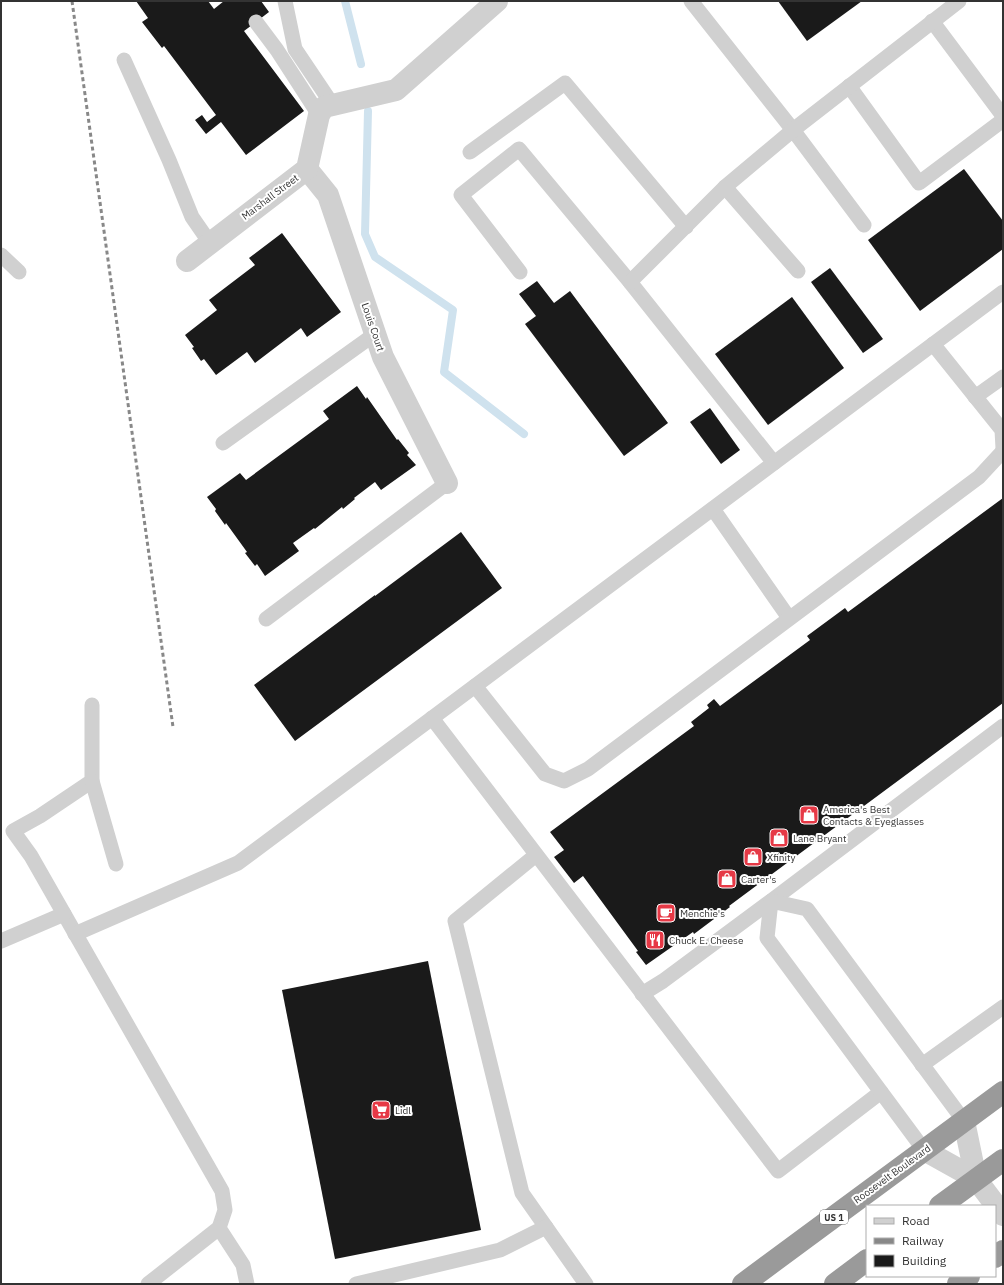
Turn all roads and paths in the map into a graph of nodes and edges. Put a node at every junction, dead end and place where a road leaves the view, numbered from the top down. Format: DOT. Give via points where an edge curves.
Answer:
graph roads {
  1 [pos="285,1"];
  2 [pos="690,1"];
  3 [pos="959,1"];
  4 [pos="490,3"];
  5 [pos="932,21"];
  6 [pos="256,22"];
  7 [pos="124,60"];
  8 [pos="849,86"];
  9 [pos="326,110"];
  10 [pos="1003,116"];
  11 [pos="1003,120"];
  12 [pos="793,130"];
  13 [pos="470,152"];
  14 [pos="307,169"];
  15 [pos="725,187"];
  16 [pos="864,225"];
  17 [pos="686,227"];
  18 [pos="210,243"];
  19 [pos="1,255"];
  20 [pos="187,261"];
  21 [pos="798,271"];
  22 [pos="19,272"];
  23 [pos="520,272"];
  24 [pos="630,282"];
  25 [pos="1003,292"];
  26 [pos="375,334"];
  27 [pos="933,344"];
  28 [pos="1003,377"];
  29 [pos="975,397"];
  30 [pos="223,443"];
  31 [pos="1003,448"];
  32 [pos="1003,451"];
  33 [pos="774,463"];
  34 [pos="447,483"];
  35 [pos="713,509"];
  36 [pos="790,618"];
  37 [pos="266,619"];
  38 [pos="475,686"];
  39 [pos="92,705"];
  40 [pos="432,718"];
  41 [pos="1003,726"];
  42 [pos="92,781"];
  43 [pos="536,855"];
  44 [pos="116,864"];
  45 [pos="771,901"];
  46 [pos="64,914"];
  47 [pos="75,934"];
  48 [pos="1,941"];
  49 [pos="642,994"];
  50 [pos="1003,1007"];
  51 [pos="922,1065"];
  52 [pos="882,1092"];
  53 [pos="1003,1092"];
  54 [pos="964,1121"];
  55 [pos="924,1150"];
  56 [pos="1003,1160"];
  57 [pos="976,1179"];
  58 [pos="941,1205"];
  59 [pos="996,1205"];
  60 [pos="996,1206"];
  61 [pos="1003,1215"];
  62 [pos="546,1227"];
  63 [pos="219,1228"];
  64 [pos="866,1261"];
  65 [pos="968,1277"];
  66 [pos="148,1284"];
  67 [pos="247,1284"];
  68 [pos="356,1284"];
  69 [pos="586,1284"];
  70 [pos="743,1284"];
  71 [pos="835,1284"];
  72 [pos="958,1284"];
  1 -- 9 [label="lane" via="295,48"];
  2 -- 12 [label="lane"];
  3 -- 5 [label="lane"];
  4 -- 9 [label="street" via="396,90"];
  5 -- 8 [label="lane"];
  5 -- 10 [label="lane"];
  6 -- 9 [label="lane"];
  7 -- 18 [label="lane" via="192,217"];
  8 -- 11 [label="lane" via="920,183"];
  8 -- 12 [label="lane"];
  9 -- 14 [label="street, Marshall Street"];
  12 -- 15 [label="lane"];
  12 -- 16 [label="lane"];
  13 -- 17 [label="lane" via="565,83"];
  14 -- 18 [label="street, Marshall Street"];
  14 -- 26 [label="street, Louis Court" via="328,195"];
  15 -- 17 [label="lane"];
  15 -- 21 [label="lane"];
  17 -- 24 [label="lane"];
  18 -- 20 [label="street, Marshall Street"];
  19 -- 22 [label="lane"];
  23 -- 24 [label="lane" via="461,195 519,149"];
  24 -- 33 [label="lane"];
  25 -- 27 [label="lane"];
  26 -- 30 [label="lane"];
  26 -- 34 [label="street, Louis Court" via="383,357"];
  27 -- 29 [label="lane"];
  27 -- 33 [label="lane"];
  28 -- 29 [label="lane"];
  29 -- 31 [label="lane" via="1002,430"];
  32 -- 36 [label="lane" via="979,477"];
  33 -- 35 [label="lane"];
  34 -- 37 [label="lane"];
  35 -- 36 [label="lane"];
  35 -- 38 [label="lane"];
  36 -- 38 [label="lane" via="588,769 564,781 545,774"];
  38 -- 40 [label="lane"];
  39 -- 42 [label="lane"];
  40 -- 43 [label="lane"];
  40 -- 47 [label="lane" via="238,863"];
  41 -- 45 [label="lane"];
  42 -- 44 [label="lane"];
  42 -- 46 [label="lane" via="13,831"];
  43 -- 49 [label="lane"];
  43 -- 62 [label="lane" via="455,921 522,1193"];
  45 -- 49 [label="lane"];
  45 -- 51 [label="lane" via="807,909"];
  45 -- 52 [label="lane" via="767,938"];
  46 -- 47 [label="lane"];
  46 -- 48 [label="lane"];
  47 -- 63 [label="lane" via="222,1191 225,1210"];
  49 -- 52 [label="lane" via="778,1171"];
  50 -- 51 [label="lane"];
  51 -- 54 [label="lane"];
  52 -- 55 [label="lane"];
  53 -- 54 [label="highway, Roosevelt Boulevard / US 1"];
  54 -- 55 [label="highway, Roosevelt Boulevard / US 1"];
  54 -- 57 [label="street"];
  55 -- 57 [label="street"];
  55 -- 70 [label="highway, Roosevelt Boulevard / US 1"];
  56 -- 57 [label="highway"];
  57 -- 58 [label="highway"];
  57 -- 59 [label="street"];
  60 -- 61 [label="street"];
  62 -- 68 [label="lane" via="500,1250"];
  62 -- 69 [label="lane"];
  63 -- 66 [label="lane"];
  63 -- 67 [label="lane" via="243,1265"];
  64 -- 71 [label="highway"];
  65 -- 72 [label="highway"];
}
